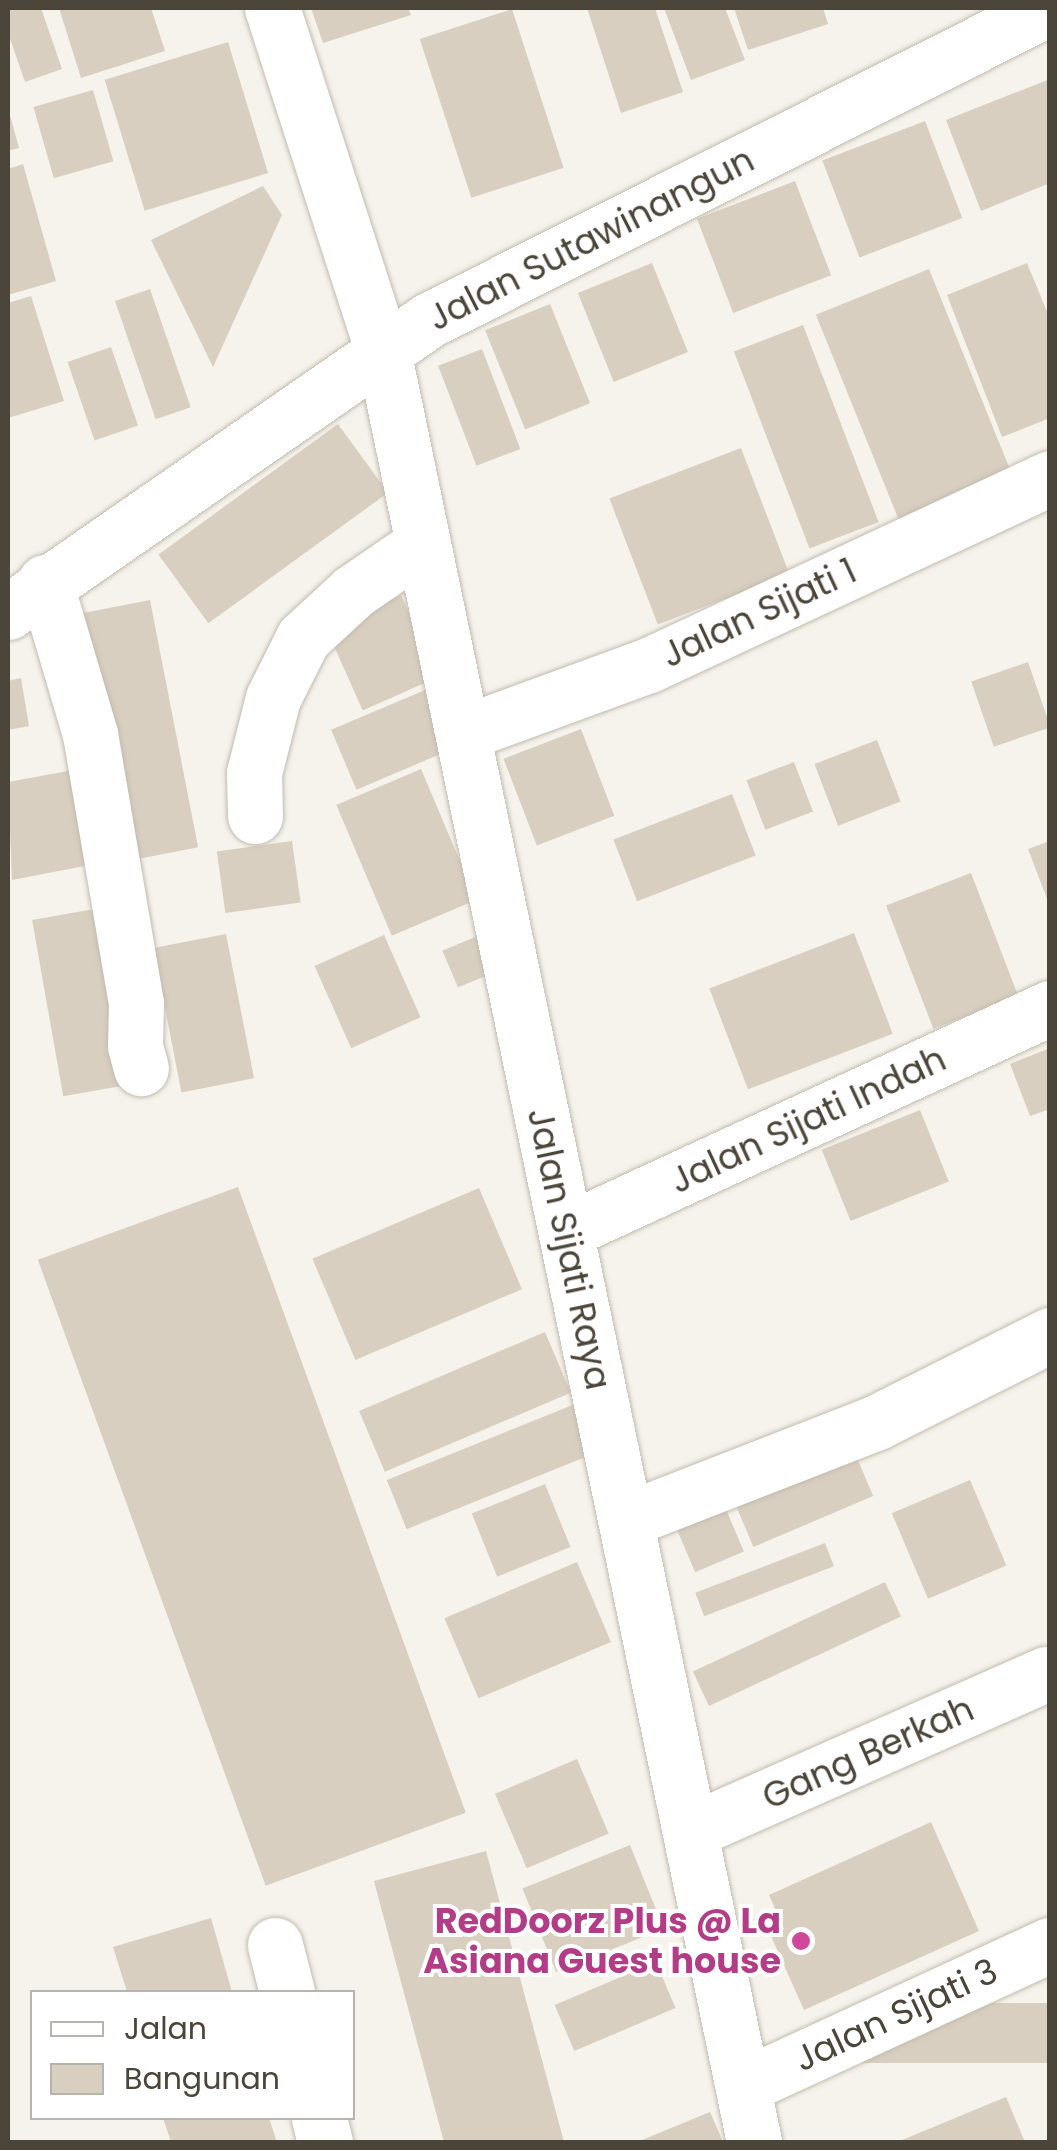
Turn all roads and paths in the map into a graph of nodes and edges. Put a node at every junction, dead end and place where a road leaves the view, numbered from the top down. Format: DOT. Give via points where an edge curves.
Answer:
graph roads {
  1 [pos="272,8"];
  2 [pos="1049,8"];
  3 [pos="384,355"];
  4 [pos="1050,478"];
  5 [pos="420,545"];
  6 [pos="26,597"];
  7 [pos="463,733"];
  8 [pos="256,816"];
  9 [pos="1050,1008"];
  10 [pos="141,1068"];
  11 [pos="566,1231"];
  12 [pos="1050,1335"];
  13 [pos="626,1520"];
  14 [pos="1046,1674"];
  15 [pos="690,1831"];
  16 [pos="1050,1945"];
  17 [pos="743,2086"];
  18 [pos="754,2142"];
  1 -- 3 [label="street, Jalan Sijati Raya"];
  2 -- 3 [label="street, Jalan Sutawinangun" via="429,320"];
  3 -- 5 [label="street, Jalan Sijati Raya"];
  3 -- 6 [label="street, Jalan Sutawinangun"];
  4 -- 7 [label="street, Jalan Sijati 1" via="650,665"];
  5 -- 7 [label="street, Jalan Sijati Raya"];
  5 -- 8 [label="street" via="354,591 303,638 273,698 254,773"];
  6 -- 10 [label="street" via="90,734"];
  7 -- 11 [label="street, Jalan Sijati Raya"];
  9 -- 11 [label="street, Jalan Sijati Indah"];
  11 -- 13 [label="street, Jalan Sijati Raya"];
  12 -- 13 [label="street" via="877,1422"];
  13 -- 15 [label="street, Jalan Sijati Raya"];
  14 -- 15 [label="street, Gang Berkah"];
  15 -- 17 [label="street, Jalan Sijati Raya"];
  16 -- 17 [label="street, Jalan Sijati 3"];
  17 -- 18 [label="street, Jalan Sijati Raya"];
}
